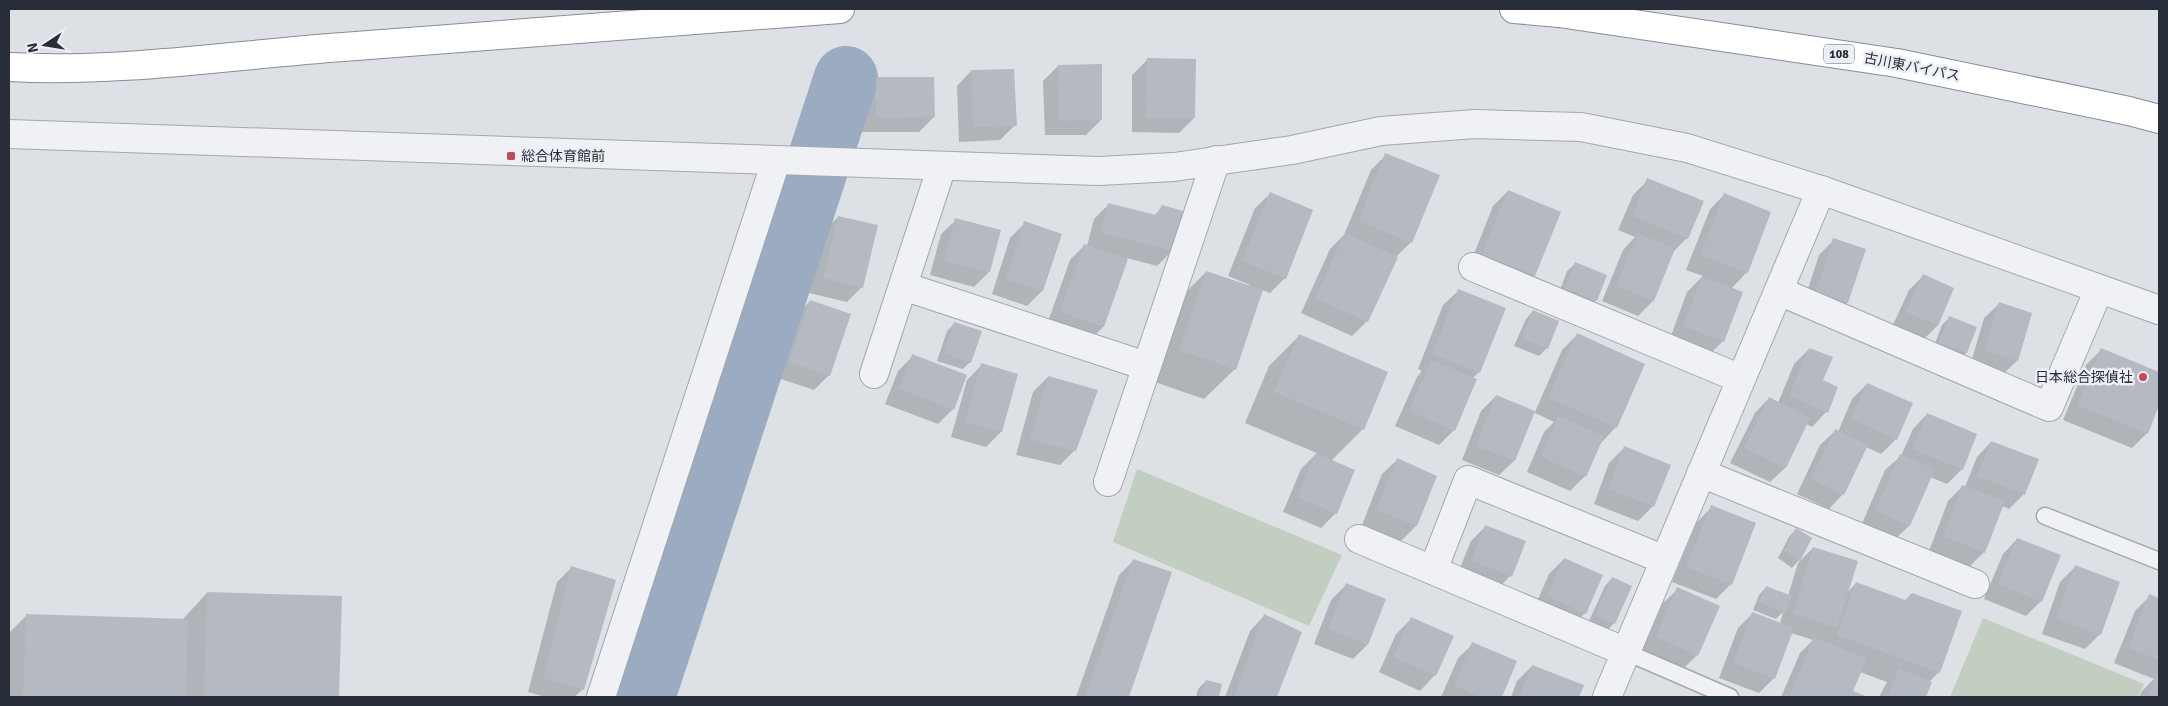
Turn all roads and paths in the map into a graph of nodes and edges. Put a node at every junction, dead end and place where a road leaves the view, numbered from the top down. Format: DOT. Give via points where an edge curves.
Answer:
graph roads {
  1 [pos="840,9"];
  2 [pos="1514,9"];
  3 [pos="9,68"];
  4 [pos="2159,119"];
  5 [pos="9,134"];
  6 [pos="1216,160"];
  7 [pos="789,162"];
  8 [pos="942,166"];
  9 [pos="1821,190"];
  10 [pos="1474,267"];
  11 [pos="903,286"];
  12 [pos="2099,289"];
  13 [pos="1779,291"];
  14 [pos="2159,310"];
  15 [pos="1146,366"];
  16 [pos="874,374"];
  17 [pos="1741,379"];
  18 [pos="1702,473"];
  19 [pos="1108,482"];
  20 [pos="2045,516"];
  21 [pos="1359,539"];
  22 [pos="1665,560"];
  23 [pos="2159,561"];
  24 [pos="1433,570"];
  25 [pos="1974,584"];
  26 [pos="1626,652"];
  27 [pos="600,697"];
  28 [pos="1607,697"];
  29 [pos="1730,697"];
  1 -- 3 [label="highway" via="120,66"];
  2 -- 4 [label="highway, 古川東バイパス / 108" via="1897,63"];
  5 -- 7 [label="street"];
  6 -- 8 [label="street" via="1174,167 1099,171"];
  6 -- 9 [label="street" via="1292,150 1381,132 1475,124 1581,127 1687,148"];
  6 -- 15 [label="street"];
  7 -- 8 [label="street"];
  7 -- 27 [label="street"];
  8 -- 11 [label="street"];
  9 -- 12 [label="street"];
  9 -- 13 [label="street"];
  10 -- 17 [label="street"];
  11 -- 15 [label="street"];
  11 -- 16 [label="street"];
  12 -- 13 [label="street" via="2048,407"];
  12 -- 14 [label="street"];
  13 -- 17 [label="street"];
  15 -- 19 [label="street"];
  17 -- 18 [label="street"];
  18 -- 22 [label="street"];
  18 -- 25 [label="street"];
  20 -- 23 [label="lane"];
  21 -- 24 [label="street"];
  22 -- 24 [label="street" via="1468,480"];
  22 -- 26 [label="street"];
  24 -- 26 [label="street"];
  26 -- 28 [label="street"];
  26 -- 29 [label="lane"];
}
